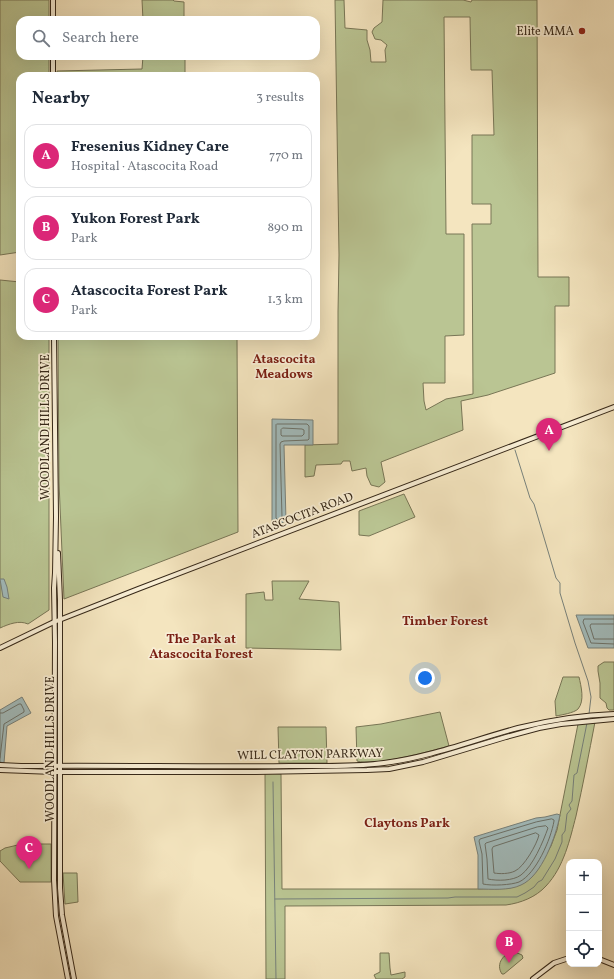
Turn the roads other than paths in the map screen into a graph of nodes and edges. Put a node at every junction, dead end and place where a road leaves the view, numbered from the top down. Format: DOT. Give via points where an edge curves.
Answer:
graph roads {
  1 [pos="53,0"];
  2 [pos="53,16"];
  3 [pos="53,60"];
  4 [pos="53,72"];
  5 [pos="54,340"];
  6 [pos="614,407"];
  7 [pos="56,517"];
  8 [pos="60,620"];
  9 [pos="54,622"];
  10 [pos="0,648"];
  11 [pos="54,713"];
  12 [pos="60,714"];
  13 [pos="613,714"];
  14 [pos="613,719"];
  15 [pos="514,732"];
  16 [pos="441,754"];
  17 [pos="395,762"];
  18 [pos="0,765"];
  19 [pos="54,766"];
  20 [pos="60,766"];
  21 [pos="157,766"];
  22 [pos="396,767"];
  23 [pos="311,768"];
  24 [pos="205,769"];
  25 [pos="0,770"];
  26 [pos="54,772"];
  27 [pos="60,772"];
  28 [pos="157,772"];
  29 [pos="566,959"];
  30 [pos="602,960"];
  31 [pos="614,965"];
  32 [pos="68,979"];
  33 [pos="74,979"];
  34 [pos="533,979"];
  1 -- 2 [label="main road"];
  3 -- 4 [label="main road"];
  5 -- 7 [label="main road, WOODLAND HILLS DRIVE"];
  6 -- 8 [label="main road, ATASCOCITA ROAD"];
  7 -- 8 [label="main road, WOODLAND HILLS DRIVE"];
  7 -- 9 [label="main road, WOODLAND HILLS DRIVE"];
  8 -- 9 [label="main road, ATASCOCITA ROAD"];
  8 -- 12 [label="main road, WOODLAND HILLS DRIVE"];
  9 -- 10 [label="main road, ATASCOCITA ROAD"];
  9 -- 11 [label="main road, WOODLAND HILLS DRIVE"];
  11 -- 12 [label="main road"];
  11 -- 19 [label="main road, WOODLAND HILLS DRIVE"];
  12 -- 20 [label="main road, WOODLAND HILLS DRIVE"];
  13 -- 14 [label="main road"];
  13 -- 15 [label="main road, WILL CLAYTON PARKWAY" via="547,721"];
  14 -- 15 [label="main road, WILL CLAYTON PARKWAY"];
  15 -- 16 [label="main road, WILL CLAYTON PARKWAY"];
  16 -- 17 [label="main road, WILL CLAYTON PARKWAY"];
  16 -- 22 [label="main road, WILL CLAYTON PARKWAY" via="423,762"];
  17 -- 22 [label="main road"];
  17 -- 23 [label="main road, WILL CLAYTON PARKWAY"];
  18 -- 19 [label="main road, WILL CLAYTON PARKWAY"];
  19 -- 20 [label="main road, WILL CLAYTON PARKWAY"];
  19 -- 26 [label="main road, WOODLAND HILLS DRIVE"];
  20 -- 21 [label="main road, WILL CLAYTON PARKWAY"];
  20 -- 27 [label="main road, WOODLAND HILLS DRIVE"];
  21 -- 24 [label="main road, WILL CLAYTON PARKWAY"];
  21 -- 28 [label="main road"];
  22 -- 23 [label="main road, WILL CLAYTON PARKWAY" via="367,770"];
  23 -- 24 [label="main road, WILL CLAYTON PARKWAY"];
  24 -- 28 [label="main road, WILL CLAYTON PARKWAY"];
  25 -- 26 [label="main road, WILL CLAYTON PARKWAY"];
  26 -- 27 [label="main road, WILL CLAYTON PARKWAY"];
  26 -- 32 [label="main road, WOODLAND HILLS DRIVE" via="54,887 56,916"];
  27 -- 28 [label="main road, WILL CLAYTON PARKWAY"];
  27 -- 33 [label="main road, WOODLAND HILLS DRIVE" via="60,895"];
  29 -- 34 [label="main road" via="554,964"];
  30 -- 31 [label="main road"];
}
